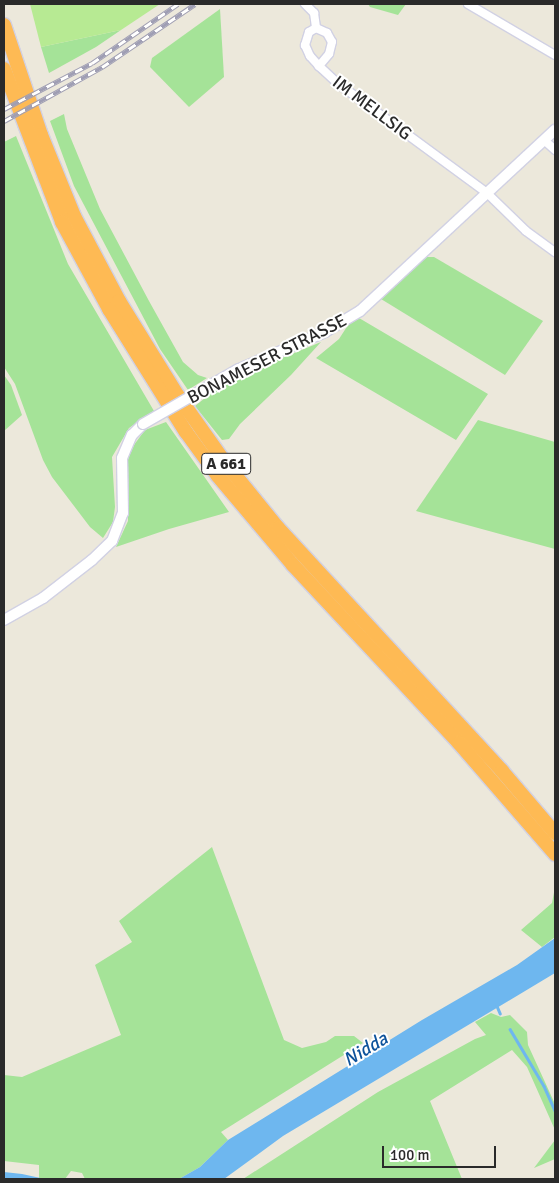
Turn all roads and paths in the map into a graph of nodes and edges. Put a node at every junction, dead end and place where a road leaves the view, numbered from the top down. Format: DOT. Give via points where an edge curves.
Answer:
graph roads {
  1 [pos="305,4"];
  2 [pos="468,4"];
  3 [pos="4,25"];
  4 [pos="316,28"];
  5 [pos="555,55"];
  6 [pos="319,66"];
  7 [pos="4,69"];
  8 [pos="555,130"];
  9 [pos="544,140"];
  10 [pos="555,150"];
  11 [pos="487,193"];
  12 [pos="555,252"];
  13 [pos="4,620"];
  14 [pos="555,833"];
  15 [pos="555,854"];
  1 -- 4 [label="street" via="314,13"];
  2 -- 5 [label="street"];
  3 -- 14 [label="highway, A 661" via="32,109 74,216 120,301 178,396 226,464 284,535 502,771"];
  4 -- 6 [label="street, IM MELLSIG" via="309,32 305,45"];
  4 -- 6 [label="street" via="327,32 332,42 329,54"];
  6 -- 11 [label="street, IM MELLSIG"];
  7 -- 15 [label="highway, A 661" via="62,222 113,316 186,432 292,565 466,750"];
  8 -- 9 [label="street, BONAMESER STRASSE"];
  9 -- 10 [label="street"];
  9 -- 11 [label="street, BONAMESER STRASSE"];
  11 -- 12 [label="street, IM MELLSIG" via="526,231"];
  11 -- 13 [label="street, BONAMESER STRASSE, bridge" via="355,314 325,332 239,369 143,424 132,435 122,458 123,513 112,541 43,598"];
}
